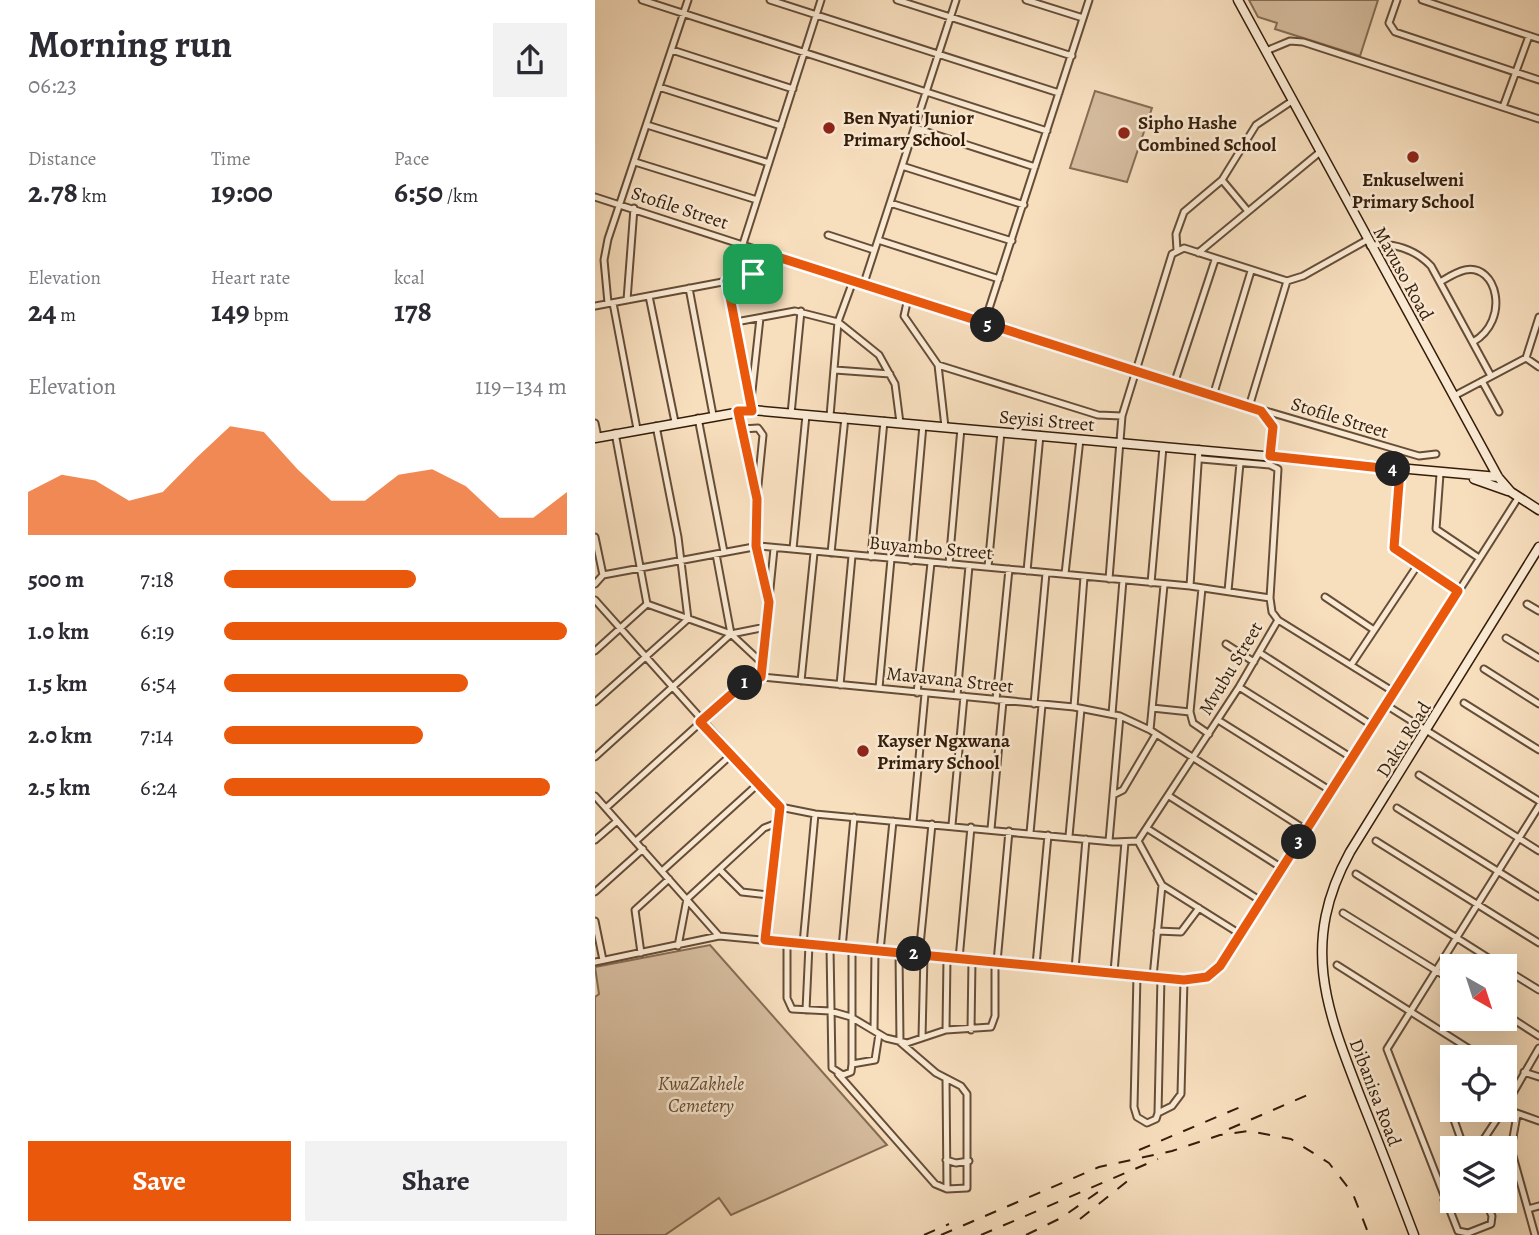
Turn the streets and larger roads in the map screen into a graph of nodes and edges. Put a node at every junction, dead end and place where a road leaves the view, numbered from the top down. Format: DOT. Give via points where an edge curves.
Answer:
graph roads {
  1 [pos="642,0"];
  2 [pos="688,0"];
  3 [pos="770,0"];
  4 [pos="821,0"];
  5 [pos="897,0"];
  6 [pos="956,0"];
  7 [pos="1026,0"];
  8 [pos="1089,0"];
  9 [pos="1238,0"];
  10 [pos="1397,0"];
  11 [pos="1422,0"];
  12 [pos="683,13"];
  13 [pos="816,15"];
  14 [pos="950,18"];
  15 [pos="1083,18"];
  16 [pos="1529,36"];
  17 [pos="1539,39"];
  18 [pos="672,50"];
  19 [pos="1266,51"];
  20 [pos="804,52"];
  21 [pos="939,55"];
  22 [pos="1072,56"];
  23 [pos="1517,72"];
  24 [pos="1539,79"];
  25 [pos="659,87"];
  26 [pos="793,89"];
  27 [pos="926,91"];
  28 [pos="1059,93"];
  29 [pos="1292,101"];
  30 [pos="1503,107"];
  31 [pos="1539,119"];
  32 [pos="647,125"];
  33 [pos="781,126"];
  34 [pos="915,128"];
  35 [pos="1047,131"];
  36 [pos="1320,152"];
  37 [pos="635,162"];
  38 [pos="769,163"];
  39 [pos="902,166"];
  40 [pos="1035,167"];
  41 [pos="1221,180"];
  42 [pos="595,197"];
  43 [pos="757,201"];
  44 [pos="890,203"];
  45 [pos="621,204"];
  46 [pos="1024,205"];
  47 [pos="634,208"];
  48 [pos="1247,210"];
  49 [pos="828,236"];
  50 [pos="878,240"];
  51 [pos="1012,240"];
  52 [pos="1369,243"];
  53 [pos="743,244"];
  54 [pos="874,250"];
  55 [pos="1175,252"];
  56 [pos="765,253"];
  57 [pos="1198,253"];
  58 [pos="1215,260"];
  59 [pos="1251,271"];
  60 [pos="999,279"];
  61 [pos="727,281"];
  62 [pos="853,281"];
  63 [pos="1287,281"];
  64 [pos="1440,282"];
  65 [pos="864,283"];
  66 [pos="689,288"];
  67 [pos="649,296"];
  68 [pos="908,298"];
  69 [pos="627,300"];
  70 [pos="610,303"];
  71 [pos="595,306"];
  72 [pos="801,312"];
  73 [pos="761,318"];
  74 [pos="1539,318"];
  75 [pos="736,322"];
  76 [pos="838,322"];
  77 [pos="984,324"];
  78 [pos="1473,342"];
  79 [pos="1526,358"];
  80 [pos="938,365"];
  81 [pos="1539,367"];
  82 [pos="835,370"];
  83 [pos="1133,372"];
  84 [pos="890,374"];
  85 [pos="1492,376"];
  86 [pos="1482,380"];
  87 [pos="1174,384"];
  88 [pos="1213,396"];
  89 [pos="1454,396"];
  90 [pos="751,407"];
  91 [pos="1249,407"];
  92 [pos="738,411"];
  93 [pos="1261,411"];
  94 [pos="1499,412"];
  95 [pos="791,414"];
  96 [pos="713,415"];
  97 [pos="806,415"];
  98 [pos="830,416"];
  99 [pos="1122,416"];
  100 [pos="698,418"];
  101 [pos="845,418"];
  102 [pos="884,421"];
  103 [pos="675,422"];
  104 [pos="595,423"];
  105 [pos="900,423"];
  106 [pos="656,425"];
  107 [pos="923,425"];
  108 [pos="945,427"];
  109 [pos="961,428"];
  110 [pos="637,429"];
  111 [pos="742,429"];
  112 [pos="1001,432"];
  113 [pos="615,433"];
  114 [pos="1040,435"];
  115 [pos="596,437"];
  116 [pos="1080,439"];
  117 [pos="1120,443"];
  118 [pos="1163,447"];
  119 [pos="1199,449"];
  120 [pos="1436,454"];
  121 [pos="1487,455"];
  122 [pos="1201,459"];
  123 [pos="1270,461"];
  124 [pos="1240,463"];
  125 [pos="1400,470"];
  126 [pos="1440,474"];
  127 [pos="1462,476"];
  128 [pos="1474,477"];
  129 [pos="1498,477"];
  130 [pos="1515,495"];
  131 [pos="757,499"];
  132 [pos="1539,510"];
  133 [pos="595,537"];
  134 [pos="756,546"];
  135 [pos="1539,547"];
  136 [pos="774,549"];
  137 [pos="793,549"];
  138 [pos="724,552"];
  139 [pos="814,552"];
  140 [pos="831,553"];
  141 [pos="716,554"];
  142 [pos="852,556"];
  143 [pos="871,557"];
  144 [pos="1479,558"];
  145 [pos="891,559"];
  146 [pos="680,561"];
  147 [pos="911,561"];
  148 [pos="931,563"];
  149 [pos="949,564"];
  150 [pos="639,566"];
  151 [pos="969,566"];
  152 [pos="1417,566"];
  153 [pos="988,567"];
  154 [pos="1009,569"];
  155 [pos="1027,571"];
  156 [pos="1047,573"];
  157 [pos="1065,574"];
  158 [pos="603,575"];
  159 [pos="1084,577"];
  160 [pos="1109,579"];
  161 [pos="1123,580"];
  162 [pos="1151,583"];
  163 [pos="595,584"];
  164 [pos="1164,585"];
  165 [pos="1190,586"];
  166 [pos="1202,588"];
  167 [pos="1228,591"];
  168 [pos="1458,591"];
  169 [pos="1325,597"];
  170 [pos="1270,598"];
  171 [pos="595,600"];
  172 [pos="769,602"];
  173 [pos="647,604"];
  174 [pos="1527,604"];
  175 [pos="1539,611"];
  176 [pos="688,619"];
  177 [pos="1278,620"];
  178 [pos="766,627"];
  179 [pos="619,629"];
  180 [pos="1374,630"];
  181 [pos="731,634"];
  182 [pos="1506,638"];
  183 [pos="1226,644"];
  184 [pos="595,651"];
  185 [pos="1260,653"];
  186 [pos="1539,658"];
  187 [pos="645,659"];
  188 [pos="1254,662"];
  189 [pos="763,664"];
  190 [pos="1351,666"];
  191 [pos="1484,669"];
  192 [pos="761,677"];
  193 [pos="801,681"];
  194 [pos="840,685"];
  195 [pos="670,687"];
  196 [pos="1239,687"];
  197 [pos="879,688"];
  198 [pos="917,692"];
  199 [pos="1394,692"];
  200 [pos="925,694"];
  201 [pos="960,696"];
  202 [pos="999,700"];
  203 [pos="595,702"];
  204 [pos="1038,704"];
  205 [pos="1464,704"];
  206 [pos="1539,704"];
  207 [pos="1386,705"];
  208 [pos="1074,707"];
  209 [pos="1152,708"];
  210 [pos="1081,709"];
  211 [pos="1190,712"];
  212 [pos="1112,714"];
  213 [pos="1120,716"];
  214 [pos="1218,720"];
  215 [pos="700,722"];
  216 [pos="1373,726"];
  217 [pos="1429,729"];
  218 [pos="1150,730"];
  219 [pos="1156,734"];
  220 [pos="1209,734"];
  221 [pos="1539,750"];
  222 [pos="731,755"];
  223 [pos="595,757"];
  224 [pos="1193,758"];
  225 [pos="1352,758"];
  226 [pos="1419,775"];
  227 [pos="758,784"];
  228 [pos="1331,791"];
  229 [pos="1113,794"];
  230 [pos="595,796"];
  231 [pos="1168,796"];
  232 [pos="1539,804"];
  233 [pos="780,807"];
  234 [pos="606,808"];
  235 [pos="1397,808"];
  236 [pos="815,814"];
  237 [pos="854,817"];
  238 [pos="617,821"];
  239 [pos="893,821"];
  240 [pos="777,822"];
  241 [pos="913,822"];
  242 [pos="932,824"];
  243 [pos="952,825"];
  244 [pos="971,827"];
  245 [pos="991,829"];
  246 [pos="1148,830"];
  247 [pos="1306,830"];
  248 [pos="1009,831"];
  249 [pos="1030,833"];
  250 [pos="1048,835"];
  251 [pos="1069,836"];
  252 [pos="1519,838"];
  253 [pos="1086,839"];
  254 [pos="595,840"];
  255 [pos="636,841"];
  256 [pos="1109,841"];
  257 [pos="1138,841"];
  258 [pos="1376,841"];
  259 [pos="1125,842"];
  260 [pos="643,849"];
  261 [pos="1539,851"];
  262 [pos="1282,868"];
  263 [pos="720,870"];
  264 [pos="662,871"];
  265 [pos="1498,872"];
  266 [pos="1356,874"];
  267 [pos="669,879"];
  268 [pos="1162,885"];
  269 [pos="595,892"];
  270 [pos="768,895"];
  271 [pos="1539,897"];
  272 [pos="687,899"];
  273 [pos="1261,901"];
  274 [pos="1477,904"];
  275 [pos="1199,908"];
  276 [pos="1343,913"];
  277 [pos="595,921"];
  278 [pos="1157,931"];
  279 [pos="1240,934"];
  280 [pos="719,936"];
  281 [pos="1456,938"];
  282 [pos="765,940"];
  283 [pos="787,943"];
  284 [pos="1539,943"];
  285 [pos="806,944"];
  286 [pos="678,946"];
  287 [pos="830,947"];
  288 [pos="842,948"];
  289 [pos="852,948"];
  290 [pos="878,951"];
  291 [pos="641,953"];
  292 [pos="899,953"];
  293 [pos="1482,954"];
  294 [pos="922,955"];
  295 [pos="947,958"];
  296 [pos="959,958"];
  297 [pos="1323,958"];
  298 [pos="603,960"];
  299 [pos="972,960"];
  300 [pos="595,962"];
  301 [pos="996,962"];
  302 [pos="1036,965"];
  303 [pos="1337,965"];
  304 [pos="1075,969"];
  305 [pos="1436,971"];
  306 [pos="1114,972"];
  307 [pos="1440,973"];
  308 [pos="1137,975"];
  309 [pos="1153,976"];
  310 [pos="1517,976"];
  311 [pos="1161,977"];
  312 [pos="1184,980"];
  313 [pos="1539,990"];
  314 [pos="806,1010"];
  315 [pos="830,1011"];
  316 [pos="1410,1011"];
  317 [pos="851,1017"];
  318 [pos="1517,1022"];
  319 [pos="946,1030"];
  320 [pos="971,1030"];
  321 [pos="877,1032"];
  322 [pos="1539,1036"];
  323 [pos="922,1037"];
  324 [pos="900,1042"];
  325 [pos="1463,1045"];
  326 [pos="1539,1048"];
  327 [pos="852,1064"];
  328 [pos="1524,1072"];
  329 [pos="838,1074"];
  330 [pos="1539,1077"];
  331 [pos="946,1079"];
  332 [pos="1517,1085"];
  333 [pos="1158,1113"];
  334 [pos="1517,1115"];
  335 [pos="1539,1121"];
  336 [pos="1516,1122"];
  337 [pos="946,1160"];
  338 [pos="969,1161"];
  339 [pos="1440,1188"];
  340 [pos="947,1189"];
  341 [pos="1539,1206"];
  342 [pos="1528,1209"];
  343 [pos="1449,1213"];
  344 [pos="1491,1213"];
  345 [pos="1414,1235"];
  346 [pos="1535,1235"];
  1 -- 12 [label="street"];
  2 -- 12 [label="street"];
  3 -- 13 [label="street"];
  4 -- 13 [label="street"];
  5 -- 14 [label="street"];
  6 -- 14 [label="street"];
  7 -- 15 [label="street"];
  8 -- 15 [label="street"];
  9 -- 19 [label="street, Mavuso Road"];
  10 -- 23 [label="street" via="1389,23 1395,32"];
  11 -- 16 [label="street"];
  12 -- 18 [label="street"];
  12 -- 20 [label="street"];
  13 -- 20 [label="street"];
  13 -- 21 [label="street"];
  14 -- 21 [label="street"];
  14 -- 22 [label="street"];
  15 -- 22 [label="street"];
  16 -- 17 [label="street"];
  16 -- 23 [label="street"];
  18 -- 25 [label="street"];
  18 -- 26 [label="street"];
  19 -- 29 [label="street, Mavuso Road"];
  19 -- 30 [label="street" via="1290,41 1303,42"];
  20 -- 26 [label="street"];
  20 -- 27 [label="street"];
  21 -- 27 [label="street"];
  21 -- 28 [label="street"];
  22 -- 28 [label="street"];
  23 -- 24 [label="street"];
  23 -- 30 [label="street"];
  25 -- 32 [label="street"];
  25 -- 33 [label="street"];
  26 -- 33 [label="street"];
  27 -- 34 [label="street"];
  27 -- 35 [label="street"];
  28 -- 35 [label="street"];
  29 -- 36 [label="street, Mavuso Road"];
  29 -- 41 [label="street" via="1255,125"];
  30 -- 31 [label="street"];
  32 -- 37 [label="street"];
  32 -- 38 [label="street"];
  33 -- 38 [label="street"];
  34 -- 39 [label="street"];
  34 -- 40 [label="street"];
  35 -- 40 [label="street"];
  36 -- 48 [label="street"];
  36 -- 52 [label="street, Mavuso Road"];
  37 -- 43 [label="street"];
  37 -- 45 [label="street"];
  38 -- 43 [label="street"];
  39 -- 44 [label="street"];
  39 -- 46 [label="street"];
  40 -- 46 [label="street"];
  41 -- 48 [label="street"];
  41 -- 55 [label="street" via="1184,212"];
  42 -- 45 [label="street, Stofile Street"];
  43 -- 53 [label="street"];
  44 -- 50 [label="street"];
  44 -- 51 [label="street"];
  45 -- 47 [label="street, Stofile Street"];
  45 -- 70 [label="street" via="605,251"];
  46 -- 51 [label="street"];
  47 -- 53 [label="street, Stofile Street"];
  47 -- 69 [label="street"];
  48 -- 57 [label="street"];
  49 -- 54 [label="street"];
  50 -- 54 [label="street"];
  50 -- 60 [label="street"];
  51 -- 60 [label="street"];
  52 -- 63 [label="street"];
  52 -- 64 [label="street" via="1391,244 1423,257"];
  52 -- 89 [label="street, Mavuso Road"];
  53 -- 56 [label="street, Stofile Street"];
  54 -- 65 [label="street"];
  55 -- 57 [label="street" via="1184,248"];
  55 -- 83 [label="street"];
  56 -- 61 [label="street" via="753,274"];
  56 -- 62 [label="street, Stofile Street"];
  57 -- 58 [label="street"];
  58 -- 59 [label="street"];
  58 -- 87 [label="street"];
  59 -- 63 [label="street"];
  59 -- 88 [label="street"];
  60 -- 77 [label="street"];
  61 -- 66 [label="street"];
  61 -- 75 [label="street"];
  62 -- 65 [label="street, Stofile Street"];
  62 -- 76 [label="street"];
  63 -- 91 [label="street"];
  64 -- 78 [label="street"];
  64 -- 78 [label="street" via="1468,270 1485,277 1495,291 1492,324"];
  65 -- 68 [label="street, Stofile Street"];
  66 -- 67 [label="street"];
  66 -- 96 [label="street"];
  67 -- 69 [label="street"];
  67 -- 103 [label="street"];
  68 -- 77 [label="street, Stofile Street"];
  68 -- 80 [label="street" via="904,316"];
  69 -- 70 [label="street"];
  70 -- 71 [label="street"];
  70 -- 110 [label="street"];
  72 -- 73 [label="street"];
  72 -- 76 [label="street"];
  72 -- 95 [label="street"];
  73 -- 75 [label="street"];
  73 -- 90 [label="street"];
  74 -- 79 [label="street"];
  75 -- 90 [label="street"];
  76 -- 82 [label="street"];
  76 -- 84 [label="street" via="873,348"];
  77 -- 83 [label="street, Stofile Street"];
  78 -- 85 [label="street"];
  79 -- 81 [label="street"];
  79 -- 85 [label="street"];
  80 -- 99 [label="street" via="1098,415"];
  80 -- 108 [label="street"];
  82 -- 84 [label="street"];
  82 -- 98 [label="street"];
  83 -- 87 [label="street, Stofile Street"];
  83 -- 99 [label="street"];
  84 -- 105 [label="street"];
  85 -- 86 [label="street"];
  86 -- 89 [label="street"];
  86 -- 94 [label="street"];
  87 -- 88 [label="street, Stofile Street"];
  88 -- 91 [label="street, Stofile Street"];
  89 -- 121 [label="street, Mavuso Road"];
  90 -- 92 [label="street, Seyisi Street"];
  90 -- 95 [label="street, Seyisi Street"];
  91 -- 93 [label="street, Stofile Street"];
  92 -- 96 [label="street, Seyisi Street"];
  92 -- 111 [label="street"];
  93 -- 120 [label="street, Stofile Street" via="1419,456"];
  93 -- 123 [label="street" via="1273,427"];
  95 -- 97 [label="street, Seyisi Street"];
  96 -- 100 [label="street, Seyisi Street"];
  97 -- 98 [label="street, Seyisi Street"];
  97 -- 137 [label="street"];
  98 -- 101 [label="street, Seyisi Street"];
  99 -- 117 [label="street"];
  100 -- 103 [label="street, Seyisi Street"];
  100 -- 138 [label="street"];
  101 -- 102 [label="street, Seyisi Street"];
  101 -- 140 [label="street"];
  102 -- 105 [label="street, Seyisi Street"];
  102 -- 143 [label="street"];
  103 -- 106 [label="street, Seyisi Street"];
  104 -- 115 [label="street"];
  105 -- 107 [label="street, Seyisi Street"];
  106 -- 110 [label="street, Seyisi Street"];
  106 -- 146 [label="street"];
  107 -- 108 [label="street, Seyisi Street"];
  107 -- 147 [label="street"];
  108 -- 109 [label="street, Seyisi Street"];
  109 -- 112 [label="street, Seyisi Street"];
  109 -- 149 [label="street"];
  110 -- 113 [label="street, Seyisi Street"];
  111 -- 131 [label="street"];
  111 -- 131 [label="street" via="758,428 763,435"];
  112 -- 114 [label="street, Seyisi Street"];
  112 -- 153 [label="street"];
  113 -- 115 [label="street, Seyisi Street"];
  113 -- 150 [label="street"];
  114 -- 116 [label="street, Seyisi Street"];
  114 -- 155 [label="street"];
  116 -- 117 [label="street, Seyisi Street"];
  116 -- 157 [label="street"];
  117 -- 118 [label="street, Seyisi Street"];
  117 -- 160 [label="street"];
  118 -- 119 [label="street, Seyisi Street"];
  118 -- 162 [label="street"];
  119 -- 122 [label="street"];
  119 -- 123 [label="street, Seyisi Street"];
  121 -- 128 [label="street" via="1485,469"];
  121 -- 129 [label="street, Mavuso Road"];
  122 -- 124 [label="street"];
  122 -- 165 [label="street"];
  123 -- 124 [label="street"];
  123 -- 125 [label="street, Seyisi Street"];
  123 -- 170 [label="street, Mvubu Street" via="1278,469"];
  124 -- 167 [label="street"];
  125 -- 126 [label="street, Seyisi Street"];
  125 -- 152 [label="street" via="1393,545"];
  126 -- 127 [label="street, Seyisi Street"];
  126 -- 144 [label="street" via="1436,529"];
  127 -- 128 [label="street, Seyisi Street"];
  127 -- 130 [label="street"];
  128 -- 129 [label="street, Seyisi Street"];
  129 -- 130 [label="street, Mavuso Road"];
  130 -- 132 [label="street, Mavuso Road"];
  130 -- 144 [label="street"];
  131 -- 134 [label="street"];
  133 -- 158 [label="street"];
  134 -- 136 [label="street, Buyambo Street"];
  134 -- 138 [label="street, Buyambo Street"];
  134 -- 172 [label="street"];
  135 -- 217 [label="street, Daku Road"];
  136 -- 137 [label="street, Buyambo Street"];
  136 -- 172 [label="street"];
  137 -- 139 [label="street, Buyambo Street"];
  138 -- 141 [label="street, Buyambo Street"];
  139 -- 140 [label="street, Buyambo Street"];
  139 -- 193 [label="street"];
  140 -- 142 [label="street, Buyambo Street"];
  141 -- 146 [label="street, Buyambo Street"];
  141 -- 181 [label="street"];
  142 -- 143 [label="street, Buyambo Street"];
  142 -- 194 [label="street"];
  143 -- 145 [label="street, Buyambo Street"];
  144 -- 168 [label="street"];
  145 -- 147 [label="street, Buyambo Street"];
  145 -- 197 [label="street"];
  146 -- 150 [label="street, Buyambo Street"];
  146 -- 176 [label="street"];
  147 -- 148 [label="street, Buyambo Street"];
  148 -- 149 [label="street, Buyambo Street"];
  148 -- 198 [label="street"];
  149 -- 151 [label="street, Buyambo Street"];
  150 -- 158 [label="street, Buyambo Street"];
  150 -- 173 [label="street"];
  151 -- 153 [label="street, Buyambo Street"];
  151 -- 201 [label="street"];
  152 -- 168 [label="street"];
  152 -- 180 [label="street"];
  153 -- 154 [label="street, Buyambo Street"];
  154 -- 155 [label="street, Buyambo Street"];
  154 -- 202 [label="street"];
  155 -- 156 [label="street, Buyambo Street"];
  156 -- 157 [label="street, Buyambo Street"];
  156 -- 204 [label="street"];
  157 -- 159 [label="street, Buyambo Street"];
  158 -- 163 [label="street"];
  159 -- 160 [label="street, Buyambo Street"];
  159 -- 208 [label="street"];
  160 -- 161 [label="street, Buyambo Street"];
  161 -- 162 [label="street, Buyambo Street"];
  161 -- 212 [label="street"];
  162 -- 164 [label="street, Buyambo Street"];
  164 -- 165 [label="street, Buyambo Street"];
  164 -- 209 [label="street"];
  165 -- 166 [label="street, Buyambo Street"];
  166 -- 167 [label="street, Buyambo Street"];
  166 -- 211 [label="street"];
  167 -- 170 [label="street, Buyambo Street"];
  168 -- 199 [label="street"];
  169 -- 180 [label="street"];
  170 -- 177 [label="street, Mvubu Street"];
  171 -- 179 [label="street"];
  172 -- 178 [label="street"];
  173 -- 176 [label="street"];
  173 -- 179 [label="street"];
  174 -- 175 [label="street"];
  176 -- 181 [label="street"];
  176 -- 187 [label="street"];
  177 -- 185 [label="street, Mvubu Street"];
  177 -- 190 [label="street"];
  178 -- 181 [label="street"];
  178 -- 189 [label="street"];
  179 -- 184 [label="street"];
  179 -- 187 [label="street"];
  180 -- 190 [label="street"];
  181 -- 189 [label="street"];
  181 -- 195 [label="street"];
  182 -- 186 [label="street"];
  183 -- 188 [label="street"];
  185 -- 188 [label="street, Mvubu Street"];
  185 -- 216 [label="street"];
  187 -- 195 [label="street"];
  187 -- 203 [label="street"];
  188 -- 196 [label="street, Mvubu Street"];
  189 -- 192 [label="street"];
  190 -- 199 [label="street"];
  191 -- 206 [label="street"];
  192 -- 193 [label="street, Mavavana Street"];
  192 -- 215 [label="street" via="742,685"];
  193 -- 194 [label="street, Mavavana Street"];
  194 -- 197 [label="street, Mavavana Street"];
  195 -- 215 [label="street"];
  195 -- 223 [label="street"];
  196 -- 214 [label="street, Mvubu Street"];
  196 -- 225 [label="street"];
  197 -- 198 [label="street, Mavavana Street"];
  198 -- 200 [label="street, Mavavana Street"];
  199 -- 207 [label="street"];
  200 -- 201 [label="street, Mavavana Street"];
  200 -- 241 [label="street"];
  201 -- 202 [label="street, Mavavana Street"];
  201 -- 243 [label="street"];
  202 -- 204 [label="street, Mavavana Street"];
  202 -- 245 [label="street"];
  204 -- 208 [label="street, Mavavana Street"];
  204 -- 249 [label="street"];
  205 -- 221 [label="street"];
  207 -- 216 [label="street"];
  207 -- 217 [label="street"];
  208 -- 210 [label="street, Mavavana Street"];
  209 -- 211 [label="street"];
  209 -- 218 [label="street"];
  210 -- 212 [label="street, Mavavana Street"];
  210 -- 251 [label="street"];
  211 -- 220 [label="street" via="1193,723"];
  212 -- 213 [label="street, Mavavana Street"];
  213 -- 218 [label="street, Mavavana Street"];
  213 -- 229 [label="street"];
  214 -- 220 [label="street, Mvubu Street"];
  214 -- 228 [label="street"];
  215 -- 222 [label="street"];
  215 -- 234 [label="street"];
  216 -- 225 [label="street"];
  217 -- 232 [label="street"];
  217 -- 297 [label="street, Daku Road" via="1341,871 1328,907"];
  218 -- 219 [label="street, Mavavana Street"];
  219 -- 224 [label="street, Mavavana Street"];
  219 -- 229 [label="street" via="1123,790"];
  220 -- 224 [label="street, Mvubu Street"];
  222 -- 227 [label="street"];
  222 -- 255 [label="street"];
  224 -- 231 [label="street, Mvubu Street"];
  224 -- 247 [label="street, Mavavana Street"];
  225 -- 228 [label="street"];
  226 -- 252 [label="street"];
  227 -- 233 [label="street"];
  227 -- 264 [label="street"];
  228 -- 247 [label="street"];
  229 -- 256 [label="street"];
  230 -- 234 [label="street"];
  231 -- 246 [label="street, Mvubu Street"];
  231 -- 262 [label="street"];
  232 -- 252 [label="street"];
  233 -- 236 [label="street"];
  233 -- 240 [label="street"];
  234 -- 238 [label="street"];
  235 -- 265 [label="street"];
  236 -- 237 [label="street"];
  236 -- 285 [label="street"];
  237 -- 239 [label="street"];
  237 -- 288 [label="street"];
  238 -- 254 [label="street"];
  238 -- 255 [label="street"];
  239 -- 241 [label="street"];
  239 -- 290 [label="street"];
  240 -- 263 [label="street" via="764,828"];
  240 -- 270 [label="street"];
  241 -- 242 [label="street"];
  242 -- 243 [label="street"];
  242 -- 294 [label="street"];
  243 -- 244 [label="street"];
  244 -- 245 [label="street"];
  244 -- 296 [label="street"];
  245 -- 248 [label="street"];
  246 -- 257 [label="street, Mvubu Street"];
  246 -- 273 [label="street"];
  247 -- 262 [label="street"];
  248 -- 249 [label="street"];
  248 -- 301 [label="street"];
  249 -- 250 [label="street"];
  250 -- 251 [label="street"];
  250 -- 302 [label="street"];
  251 -- 253 [label="street"];
  252 -- 261 [label="street"];
  252 -- 265 [label="street"];
  253 -- 256 [label="street"];
  253 -- 304 [label="street"];
  255 -- 260 [label="street"];
  256 -- 259 [label="street"];
  257 -- 259 [label="street"];
  257 -- 268 [label="street"];
  258 -- 274 [label="street"];
  259 -- 306 [label="street"];
  260 -- 264 [label="street"];
  260 -- 269 [label="street"];
  262 -- 273 [label="street"];
  263 -- 270 [label="street" via="742,892"];
  263 -- 272 [label="street"];
  264 -- 267 [label="street"];
  265 -- 271 [label="street"];
  265 -- 274 [label="street"];
  266 -- 281 [label="street"];
  267 -- 272 [label="street"];
  267 -- 291 [label="street" via="635,910"];
  268 -- 275 [label="street"];
  268 -- 278 [label="street"];
  270 -- 282 [label="street"];
  272 -- 280 [label="street"];
  272 -- 286 [label="street"];
  273 -- 279 [label="street"];
  274 -- 281 [label="street"];
  274 -- 284 [label="street"];
  275 -- 278 [label="street" via="1181,932"];
  275 -- 279 [label="street"];
  276 -- 305 [label="street"];
  277 -- 298 [label="street"];
  278 -- 309 [label="street"];
  279 -- 312 [label="street" via="1214,973"];
  280 -- 282 [label="street"];
  280 -- 286 [label="street"];
  281 -- 293 [label="street"];
  281 -- 305 [label="street"];
  282 -- 283 [label="street"];
  283 -- 285 [label="street"];
  283 -- 314 [label="street" via="788,1002 794,1010"];
  285 -- 287 [label="street"];
  285 -- 314 [label="street"];
  286 -- 291 [label="street"];
  287 -- 288 [label="street"];
  287 -- 315 [label="street"];
  288 -- 289 [label="street"];
  289 -- 290 [label="street"];
  289 -- 317 [label="street"];
  290 -- 292 [label="street"];
  290 -- 321 [label="street"];
  291 -- 298 [label="street"];
  292 -- 294 [label="street"];
  292 -- 324 [label="street"];
  294 -- 295 [label="street"];
  294 -- 323 [label="street"];
  295 -- 296 [label="street"];
  295 -- 319 [label="street"];
  296 -- 299 [label="street"];
  297 -- 345 [label="street, Dibanisa Road" via="1328,1013"];
  298 -- 300 [label="street"];
  299 -- 301 [label="street"];
  299 -- 320 [label="street"];
  301 -- 302 [label="street"];
  301 -- 320 [label="street" via="993,1023 986,1030"];
  302 -- 304 [label="street"];
  303 -- 316 [label="street"];
  304 -- 306 [label="street"];
  305 -- 307 [label="street"];
  305 -- 316 [label="street"];
  306 -- 308 [label="street"];
  308 -- 309 [label="street"];
  308 -- 333 [label="street" via="1134,1110 1147,1123"];
  309 -- 311 [label="street"];
  310 -- 313 [label="street"];
  311 -- 312 [label="street"];
  311 -- 333 [label="street"];
  312 -- 333 [label="street" via="1181,1094 1172,1106"];
  314 -- 315 [label="street"];
  315 -- 317 [label="street"];
  315 -- 329 [label="street" via="832,1068"];
  316 -- 325 [label="street"];
  316 -- 339 [label="street" via="1387,1049"];
  317 -- 321 [label="street"];
  317 -- 327 [label="street"];
  318 -- 322 [label="street"];
  319 -- 320 [label="street"];
  319 -- 323 [label="street"];
  321 -- 324 [label="street"];
  321 -- 327 [label="street" via="876,1060"];
  323 -- 324 [label="street"];
  324 -- 331 [label="street"];
  326 -- 328 [label="street"];
  327 -- 329 [label="street" via="849,1074"];
  328 -- 330 [label="street"];
  328 -- 332 [label="street"];
  329 -- 340 [label="street" via="932,1181"];
  331 -- 337 [label="street"];
  331 -- 338 [label="street" via="961,1086 968,1096"];
  334 -- 335 [label="street"];
  336 -- 342 [label="street" via="1511,1149"];
  337 -- 338 [label="street"];
  337 -- 340 [label="street"];
  338 -- 340 [label="street" via="967,1188"];
  341 -- 342 [label="street"];
  342 -- 346 [label="street"];
  343 -- 344 [label="street" via="1455,1228 1464,1234 1490,1224"];
}
